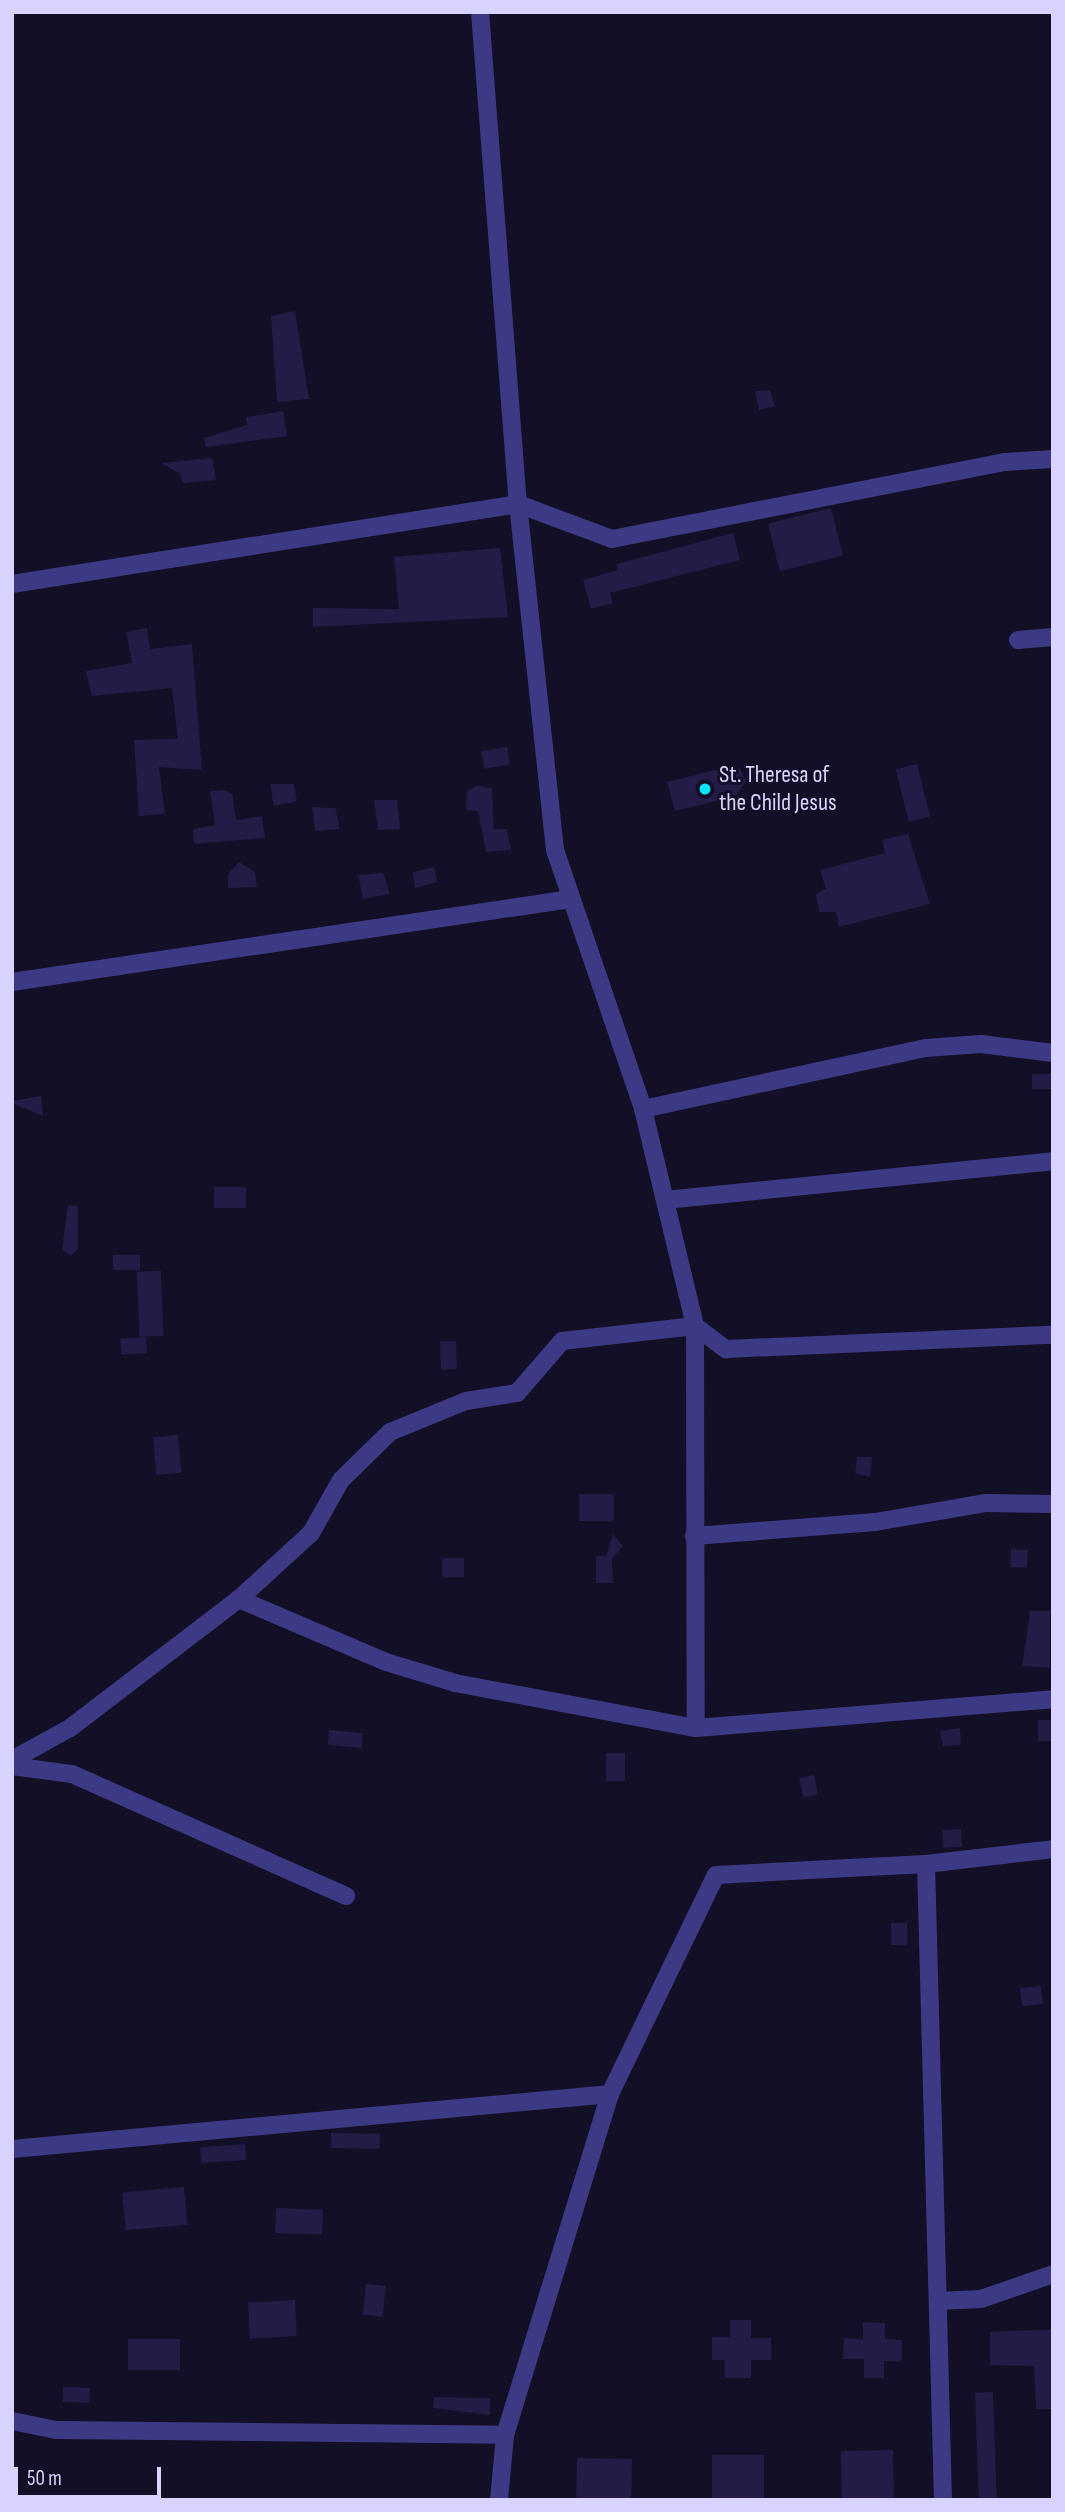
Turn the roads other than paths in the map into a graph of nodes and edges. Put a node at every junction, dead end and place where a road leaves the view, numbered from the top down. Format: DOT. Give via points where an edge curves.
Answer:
graph roads {
  1 [pos="480,12"];
  2 [pos="1053,459"];
  3 [pos="518,504"];
  4 [pos="12,584"];
  5 [pos="1053,637"];
  6 [pos="1018,640"];
  7 [pos="571,899"];
  8 [pos="12,982"];
  9 [pos="1053,1053"];
  10 [pos="643,1109"];
  11 [pos="1053,1161"];
  12 [pos="665,1200"];
  13 [pos="695,1326"];
  14 [pos="1053,1335"];
  15 [pos="1053,1504"];
  16 [pos="694,1536"];
  17 [pos="239,1599"];
  18 [pos="1053,1699"];
  19 [pos="696,1728"];
  20 [pos="12,1760"];
  21 [pos="12,1766"];
  22 [pos="1053,1849"];
  23 [pos="926,1864"];
  24 [pos="346,1896"];
  25 [pos="610,2094"];
  26 [pos="12,2149"];
  27 [pos="1053,2274"];
  28 [pos="938,2301"];
  29 [pos="12,2421"];
  30 [pos="505,2435"];
  31 [pos="499,2500"];
  32 [pos="943,2500"];
  1 -- 3 [label="street"];
  2 -- 3 [label="street" via="1005,462 612,539"];
  3 -- 4 [label="street"];
  3 -- 7 [label="street" via="555,849"];
  5 -- 6 [label="street"];
  7 -- 8 [label="street"];
  7 -- 10 [label="street"];
  9 -- 10 [label="street" via="981,1044 926,1048"];
  10 -- 12 [label="street"];
  11 -- 12 [label="street"];
  12 -- 13 [label="street"];
  13 -- 14 [label="street" via="726,1349"];
  13 -- 16 [label="street"];
  13 -- 17 [label="street" via="562,1341 517,1393 466,1401 390,1432 341,1480 311,1534"];
  15 -- 16 [label="street" via="986,1503 875,1522"];
  16 -- 19 [label="street"];
  17 -- 19 [label="street" via="386,1662 455,1683"];
  17 -- 20 [label="street" via="70,1728"];
  18 -- 19 [label="street"];
  21 -- 24 [label="street" via="72,1774"];
  22 -- 23 [label="street"];
  23 -- 25 [label="street" via="716,1875"];
  23 -- 28 [label="street"];
  25 -- 26 [label="street"];
  25 -- 30 [label="street"];
  27 -- 28 [label="street" via="981,2299"];
  28 -- 32 [label="street"];
  29 -- 30 [label="street" via="56,2430"];
  30 -- 31 [label="street"];
}
